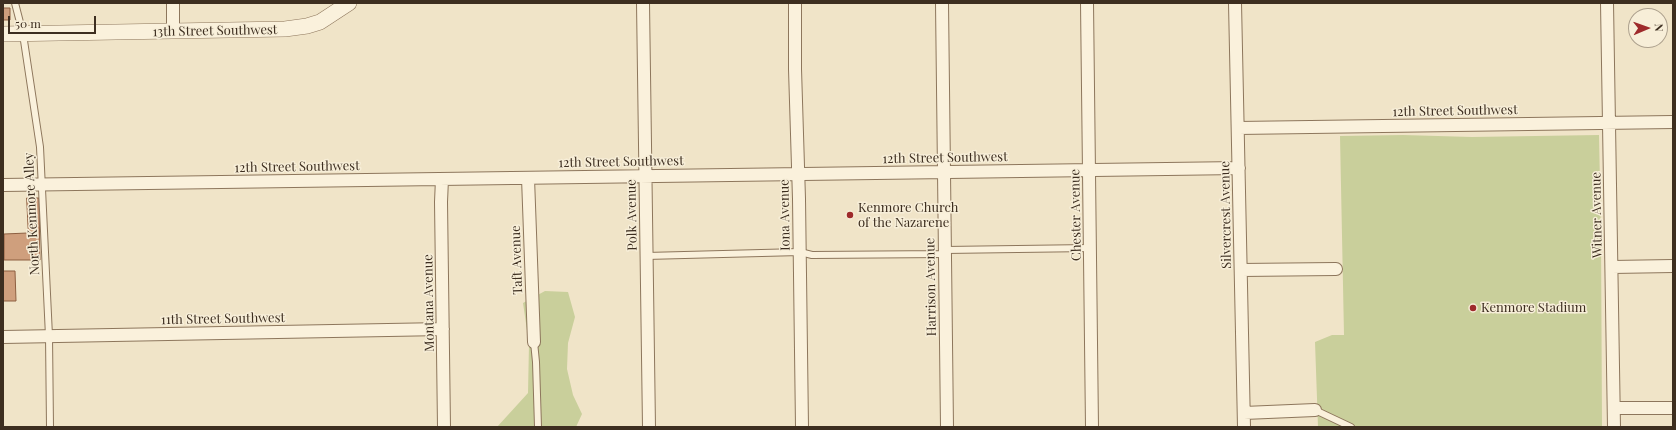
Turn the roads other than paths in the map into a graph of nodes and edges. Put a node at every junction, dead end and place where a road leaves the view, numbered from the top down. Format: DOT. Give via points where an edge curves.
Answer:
graph roads {
  1 [pos="15,3"];
  2 [pos="172,3"];
  3 [pos="349,3"];
  4 [pos="643,3"];
  5 [pos="796,3"];
  6 [pos="942,3"];
  7 [pos="1086,3"];
  8 [pos="1235,3"];
  9 [pos="1607,3"];
  10 [pos="173,32"];
  11 [pos="3,34"];
  12 [pos="22,34"];
  13 [pos="1610,122"];
  14 [pos="1673,122"];
  15 [pos="1238,128"];
  16 [pos="1239,168"];
  17 [pos="1089,170"];
  18 [pos="944,172"];
  19 [pos="798,174"];
  20 [pos="645,176"];
  21 [pos="528,178"];
  22 [pos="442,179"];
  23 [pos="41,184"];
  24 [pos="3,185"];
  25 [pos="1090,248"];
  26 [pos="800,252"];
  27 [pos="945,252"];
  28 [pos="646,256"];
  29 [pos="1673,266"];
  30 [pos="1612,267"];
  31 [pos="1336,269"];
  32 [pos="1240,270"];
  33 [pos="444,329"];
  34 [pos="49,336"];
  35 [pos="3,337"];
  36 [pos="534,342"];
  37 [pos="1614,408"];
  38 [pos="1673,408"];
  39 [pos="1315,410"];
  40 [pos="1244,413"];
  41 [pos="50,427"];
  42 [pos="444,427"];
  43 [pos="538,427"];
  44 [pos="649,427"];
  45 [pos="802,427"];
  46 [pos="947,427"];
  47 [pos="1092,427"];
  48 [pos="1244,427"];
  49 [pos="1351,427"];
  50 [pos="1614,427"];
  1 -- 12 [label="lane, North Kenmore Alley"];
  2 -- 10 [label="street"];
  3 -- 10 [label="street, 13th Street Southwest" via="320,22 307,26 266,30"];
  4 -- 20 [label="street, Polk Avenue"];
  5 -- 19 [label="street, Iona Avenue"];
  6 -- 18 [label="street, Harrison Avenue"];
  7 -- 17 [label="street, Chester Avenue"];
  8 -- 15 [label="street, Silvercrest Avenue"];
  9 -- 13 [label="street, Witner Avenue"];
  10 -- 12 [label="street, 13th Street Southwest"];
  11 -- 12 [label="street, 13th Street Southwest"];
  12 -- 23 [label="lane, North Kenmore Alley" via="40,147"];
  13 -- 14 [label="street, 12th Street Southwest"];
  13 -- 15 [label="street, 12th Street Southwest"];
  13 -- 30 [label="street, Witner Avenue"];
  15 -- 16 [label="street, Silvercrest Avenue"];
  16 -- 17 [label="street, 12th Street Southwest"];
  16 -- 32 [label="street, Silvercrest Avenue"];
  17 -- 18 [label="street, 12th Street Southwest"];
  17 -- 25 [label="street, Chester Avenue"];
  18 -- 19 [label="street, 12th Street Southwest"];
  18 -- 27 [label="street, Harrison Avenue"];
  19 -- 20 [label="street, 12th Street Southwest"];
  19 -- 26 [label="street, Iona Avenue"];
  20 -- 21 [label="street, 12th Street Southwest"];
  20 -- 28 [label="street, Polk Avenue"];
  21 -- 22 [label="street, 12th Street Southwest"];
  21 -- 36 [label="street, Taft Avenue"];
  22 -- 23 [label="street, 12th Street Southwest"];
  22 -- 33 [label="street, Montana Avenue"];
  23 -- 24 [label="street, 12th Street Southwest"];
  23 -- 34 [label="lane, North Kenmore Alley"];
  25 -- 27 [label="lane"];
  25 -- 47 [label="street, Chester Avenue"];
  26 -- 27 [label="lane" via="812,255"];
  26 -- 28 [label="lane"];
  26 -- 45 [label="street, Iona Avenue"];
  27 -- 46 [label="street, Harrison Avenue"];
  28 -- 44 [label="street, Polk Avenue"];
  29 -- 30 [label="street"];
  30 -- 37 [label="street, Witner Avenue"];
  31 -- 32 [label="street"];
  32 -- 40 [label="street, Silvercrest Avenue"];
  33 -- 34 [label="street, 11th Street Southwest"];
  33 -- 42 [label="street, Montana Avenue"];
  34 -- 35 [label="street, 11th Street Southwest"];
  34 -- 41 [label="lane, North Kenmore Alley"];
  36 -- 43 [label="lane"];
  37 -- 38 [label="street"];
  37 -- 50 [label="street, Witner Avenue"];
  39 -- 40 [label="street"];
  39 -- 49 [label="lane"];
  40 -- 48 [label="street, Silvercrest Avenue"];
}
